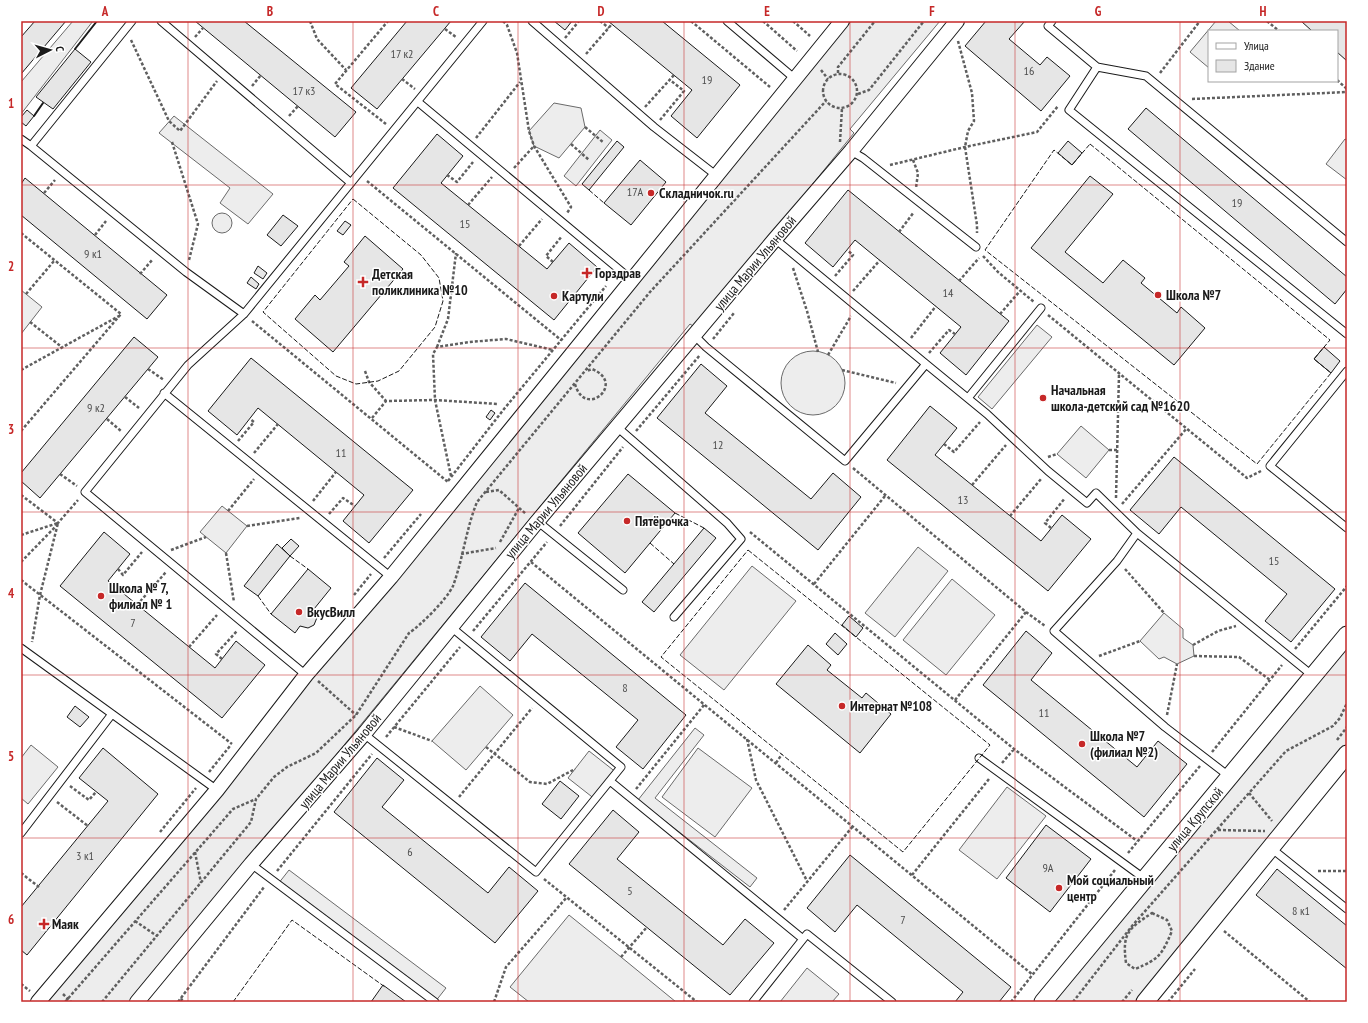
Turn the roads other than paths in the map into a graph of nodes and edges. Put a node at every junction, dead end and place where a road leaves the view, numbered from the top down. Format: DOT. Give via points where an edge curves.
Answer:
graph roads {
  1 [pos="132,21"];
  2 [pos="161,21"];
  3 [pos="483,21"];
  4 [pos="532,21"];
  5 [pos="727,21"];
  6 [pos="842,21"];
  7 [pos="957,21"];
  8 [pos="1052,21"];
  9 [pos="1097,67"];
  10 [pos="794,78"];
  11 [pos="418,102"];
  12 [pos="21,139"];
  13 [pos="31,146"];
  14 [pos="851,151"];
  15 [pos="717,176"];
  16 [pos="351,183"];
  17 [pos="774,239"];
  18 [pos="1347,242"];
  19 [pos="976,248"];
  20 [pos="633,281"];
  21 [pos="1041,308"];
  22 [pos="244,314"];
  23 [pos="1347,334"];
  24 [pos="695,336"];
  25 [pos="924,362"];
  26 [pos="1347,371"];
  27 [pos="164,394"];
  28 [pos="968,398"];
  29 [pos="617,427"];
  30 [pos="533,518"];
  31 [pos="1347,528"];
  32 [pos="1137,533"];
  33 [pos="391,577"];
  34 [pos="623,590"];
  35 [pos="674,617"];
  36 [pos="451,627"];
  37 [pos="1347,635"];
  38 [pos="21,648"];
  39 [pos="1313,676"];
  40 [pos="310,677"];
  41 [pos="112,714"];
  42 [pos="364,734"];
  43 [pos="1347,754"];
  44 [pos="979,758"];
  45 [pos="1230,777"];
  46 [pos="610,781"];
  47 [pos="216,790"];
  48 [pos="21,833"];
  49 [pos="1271,848"];
  50 [pos="251,864"];
  51 [pos="1145,879"];
  52 [pos="1347,909"];
  53 [pos="803,939"];
  54 [pos="32,997"];
  55 [pos="137,1002"];
  56 [pos="435,1002"];
  57 [pos="752,1002"];
  58 [pos="892,1002"];
  59 [pos="1043,1002"];
  60 [pos="1145,1002"];
  1 -- 13 [label="lane"];
  2 -- 16 [label="lane"];
  3 -- 11 [label="lane"];
  4 -- 15 [label="lane" via="654,127"];
  5 -- 10 [label="lane"];
  6 -- 10 [label="street"];
  7 -- 14 [label="street, улица Марии Ульяновой"];
  8 -- 9 [label="lane" via="1048,26"];
  9 -- 18 [label="lane" via="1146,76"];
  9 -- 23 [label="lane" via="1069,110"];
  10 -- 15 [label="street"];
  11 -- 16 [label="lane"];
  11 -- 20 [label="lane"];
  12 -- 13 [label="lane"];
  13 -- 22 [label="lane" via="186,272"];
  14 -- 17 [label="street, улица Марии Ульяновой"];
  14 -- 19 [label="lane"];
  15 -- 20 [label="street"];
  16 -- 22 [label="lane"];
  17 -- 24 [label="street, улица Марии Ульяновой"];
  17 -- 25 [label="lane"];
  20 -- 33 [label="street"];
  21 -- 28 [label="lane"];
  22 -- 27 [label="lane" via="188,365"];
  24 -- 25 [label="lane" via="845,461 908,386"];
  24 -- 29 [label="street, улица Марии Ульяновой"];
  25 -- 28 [label="lane"];
  26 -- 31 [label="lane" via="1270,466"];
  27 -- 33 [label="lane"];
  27 -- 40 [label="lane" via="85,492"];
  28 -- 32 [label="lane" via="1087,503 1096,493"];
  29 -- 30 [label="street, улица Марии Ульяновой"];
  29 -- 35 [label="lane" via="741,538"];
  30 -- 34 [label="lane"];
  30 -- 36 [label="street, улица Марии Ульяновой"];
  32 -- 39 [label="lane"];
  32 -- 45 [label="lane" via="1117,561 1054,631 1165,727"];
  33 -- 40 [label="street"];
  36 -- 42 [label="street, улица Марии Ульяновой"];
  36 -- 46 [label="lane" via="622,767"];
  37 -- 39 [label="street, улица Крупской"];
  38 -- 41 [label="lane"];
  39 -- 45 [label="street, улица Крупской"];
  40 -- 47 [label="street"];
  41 -- 47 [label="lane"];
  41 -- 48 [label="lane"];
  42 -- 46 [label="lane" via="536,872"];
  42 -- 50 [label="street, улица Марии Ульяновой"];
  43 -- 49 [label="street"];
  44 -- 51 [label="lane"];
  45 -- 51 [label="street, улица Крупской"];
  46 -- 53 [label="lane"];
  47 -- 54 [label="street"];
  49 -- 52 [label="lane"];
  49 -- 60 [label="street"];
  50 -- 55 [label="street, улица Марии Ульяновой"];
  50 -- 56 [label="lane"];
  51 -- 59 [label="street, улица Крупской"];
  53 -- 57 [label="lane"];
  53 -- 58 [label="lane" via="807,934"];
}
